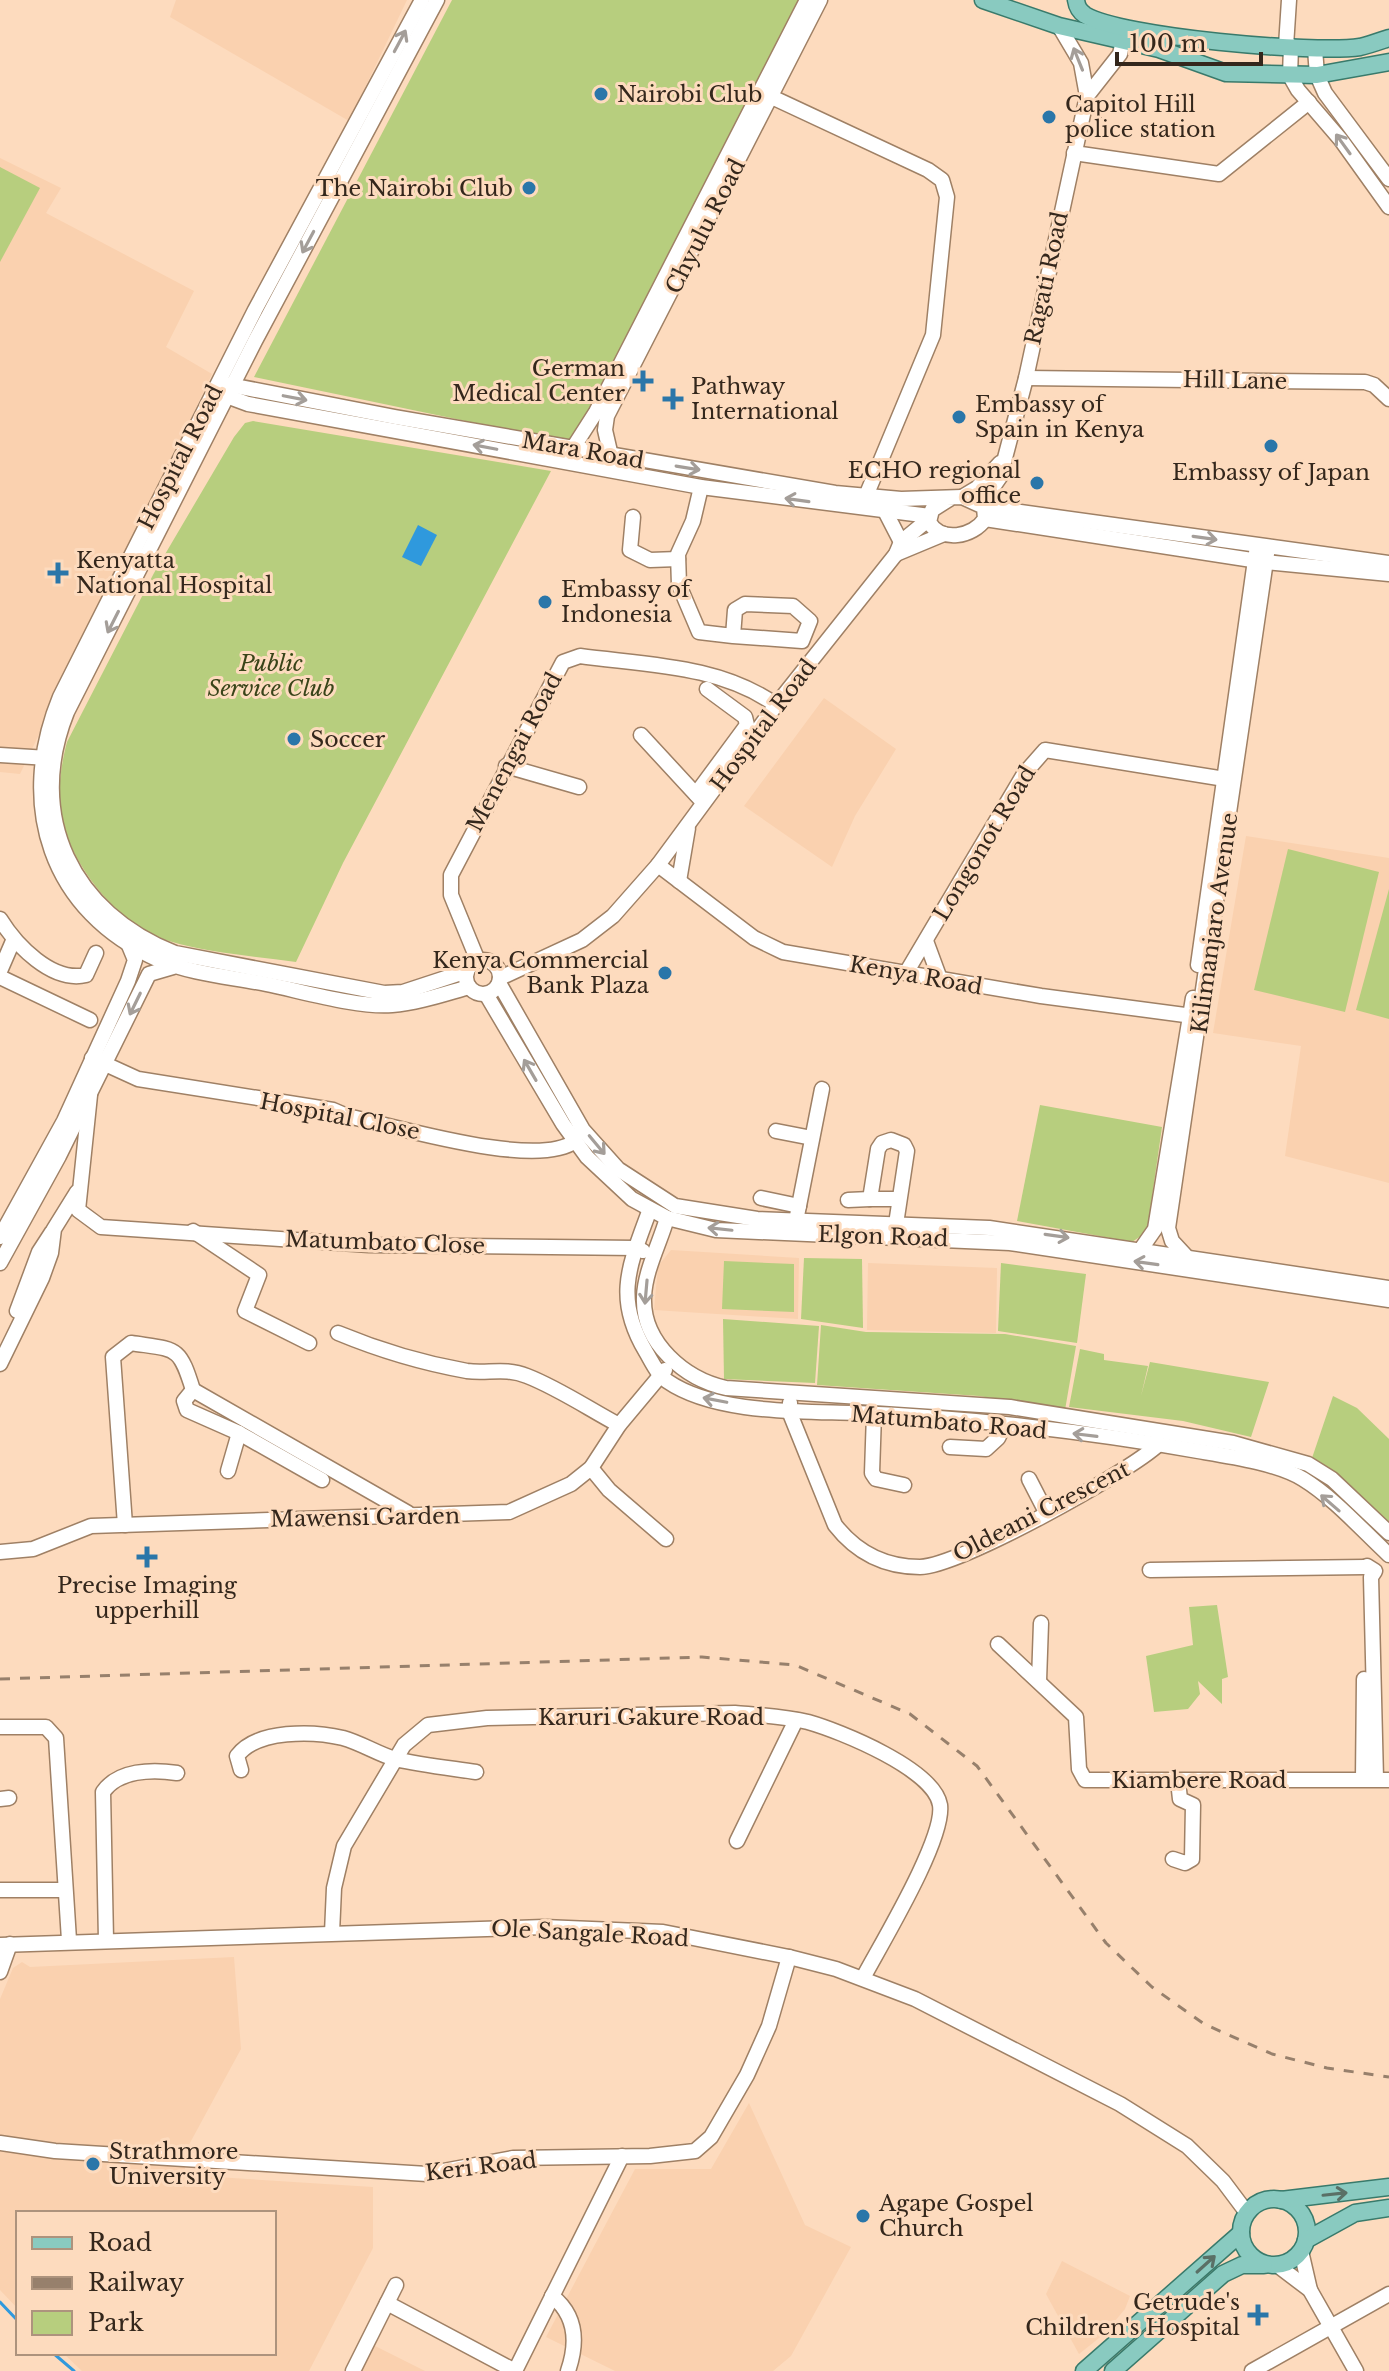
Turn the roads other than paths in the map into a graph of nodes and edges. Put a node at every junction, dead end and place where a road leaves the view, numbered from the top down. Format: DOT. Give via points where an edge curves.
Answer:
graph roads {
  1 [pos="422,0"];
  2 [pos="437,0"];
  3 [pos="807,0"];
  4 [pos="820,0"];
  5 [pos="983,0"];
  6 [pos="1033,0"];
  7 [pos="1076,0"];
  8 [pos="1289,0"];
  9 [pos="1012,12"];
  10 [pos="1059,26"];
  11 [pos="1124,35"];
  12 [pos="1389,38"];
  13 [pos="1288,46"];
  14 [pos="1315,49"];
  15 [pos="1389,62"];
  16 [pos="1317,75"];
  17 [pos="1290,76"];
  18 [pos="766,95"];
  19 [pos="1087,96"];
  20 [pos="1309,102"];
  21 [pos="1074,153"];
  22 [pos="1389,179"];
  23 [pos="1389,207"];
  24 [pos="1026,378"];
  25 [pos="223,389"];
  26 [pos="1389,399"];
  27 [pos="573,448"];
  28 [pos="611,456"];
  29 [pos="1003,460"];
  30 [pos="701,487"];
  31 [pos="866,496"];
  32 [pos="956,498"];
  33 [pos="984,510"];
  34 [pos="885,511"];
  35 [pos="633,517"];
  36 [pos="930,518"];
  37 [pos="944,534"];
  38 [pos="1152,537"];
  39 [pos="899,548"];
  40 [pos="1261,554"];
  41 [pos="1235,556"];
  42 [pos="678,559"];
  43 [pos="1284,563"];
  44 [pos="1389,563"];
  45 [pos="1389,574"];
  46 [pos="1256,585"];
  47 [pos="733,636"];
  48 [pos="707,689"];
  49 [pos="776,705"];
  50 [pos="641,735"];
  51 [pos="0,755"];
  52 [pos="47,758"];
  53 [pos="506,766"];
  54 [pos="1230,780"];
  55 [pos="579,787"];
  56 [pos="700,798"];
  57 [pos="689,824"];
  58 [pos="658,865"];
  59 [pos="679,881"];
  60 [pos="0,919"];
  61 [pos="13,941"];
  62 [pos="926,941"];
  63 [pos="128,943"];
  64 [pos="96,953"];
  65 [pos="472,966"];
  66 [pos="181,967"];
  67 [pos="906,973"];
  68 [pos="0,974"];
  69 [pos="940,979"];
  70 [pos="499,980"];
  71 [pos="469,987"];
  72 [pos="486,994"];
  73 [pos="1195,1016"];
  74 [pos="90,1020"];
  75 [pos="98,1061"];
  76 [pos="822,1089"];
  77 [pos="90,1095"];
  78 [pos="776,1131"];
  79 [pos="812,1138"];
  80 [pos="575,1141"];
  81 [pos="77,1192"];
  82 [pos="761,1198"];
  83 [pos="870,1199"];
  84 [pos="899,1199"];
  85 [pos="848,1200"];
  86 [pos="650,1209"];
  87 [pos="798,1213"];
  88 [pos="667,1218"];
  89 [pos="896,1224"];
  90 [pos="192,1231"];
  91 [pos="0,1237"];
  92 [pos="636,1248"];
  93 [pos="1141,1249"];
  94 [pos="1185,1255"];
  95 [pos="655,1256"];
  96 [pos="0,1263"];
  97 [pos="1389,1288"];
  98 [pos="1389,1300"];
  99 [pos="338,1333"];
  100 [pos="309,1343"];
  101 [pos="0,1364"];
  102 [pos="672,1364"];
  103 [pos="660,1375"];
  104 [pos="758,1389"];
  105 [pos="193,1390"];
  106 [pos="791,1391"];
  107 [pos="884,1397"];
  108 [pos="958,1403"];
  109 [pos="757,1407"];
  110 [pos="1010,1407"];
  111 [pos="789,1411"];
  112 [pos="878,1415"];
  113 [pos="955,1422"];
  114 [pos="619,1425"];
  115 [pos="1006,1426"];
  116 [pos="239,1433"];
  117 [pos="1159,1444"];
  118 [pos="950,1447"];
  119 [pos="591,1468"];
  120 [pos="228,1471"];
  121 [pos="1305,1471"];
  122 [pos="1029,1479"];
  123 [pos="322,1480"];
  124 [pos="904,1485"];
  125 [pos="1046,1512"];
  126 [pos="409,1514"];
  127 [pos="125,1525"];
  128 [pos="1388,1532"];
  129 [pos="666,1539"];
  130 [pos="1375,1542"];
  131 [pos="0,1552"];
  132 [pos="1389,1555"];
  133 [pos="1150,1570"];
  134 [pos="1369,1571"];
  135 [pos="1041,1623"];
  136 [pos="998,1644"];
  137 [pos="1039,1681"];
  138 [pos="796,1720"];
  139 [pos="0,1727"];
  140 [pos="395,1758"];
  141 [pos="241,1770"];
  142 [pos="476,1772"];
  143 [pos="177,1773"];
  144 [pos="1376,1779"];
  145 [pos="1178,1781"];
  146 [pos="737,1841"];
  147 [pos="1173,1859"];
  148 [pos="0,1890"];
  149 [pos="64,1890"];
  150 [pos="332,1933"];
  151 [pos="69,1940"];
  152 [pos="106,1940"];
  153 [pos="5,1945"];
  154 [pos="789,1957"];
  155 [pos="0,1972"];
  156 [pos="863,1978"];
  157 [pos="0,2143"];
  158 [pos="622,2156"];
  159 [pos="1389,2187"];
  160 [pos="1281,2200"];
  161 [pos="1389,2208"];
  162 [pos="1247,2213"];
  163 [pos="1241,2233"];
  164 [pos="1304,2246"];
  165 [pos="1272,2265"];
  166 [pos="396,2285"];
  167 [pos="1310,2290"];
  168 [pos="1389,2294"];
  169 [pos="552,2296"];
  170 [pos="387,2303"];
  171 [pos="1332,2326"];
  172 [pos="353,2371"];
  173 [pos="568,2371"];
  174 [pos="1084,2371"];
  175 [pos="1113,2371"];
  176 [pos="1252,2371"];
  177 [pos="1356,2371"];
  25 -- 1 [label="street, Hospital Road, one-way"];
  2 -- 25 [label="street, Hospital Road, one-way"];
  3 -- 18 [label="street, Chyulu Road"];
  4 -- 18 [label="street, Chyulu Road"];
  5 -- 9 [label="main road"];
  6 -- 9 [label="main road"];
  7 -- 11 [label="main road" via="1081,13"];
  8 -- 13 [label="street"];
  9 -- 10 [label="main road"];
  10 -- 11 [label="main road"];
  19 -- 10 [label="street, Ragati Road, one-way" via="1081,63"];
  11 -- 13 [label="main road"];
  11 -- 17 [label="main road" via="1226,73"];
  11 -- 19 [label="street, Ragati Road" via="1120,54"];
  12 -- 14 [label="main road" via="1360,47"];
  13 -- 14 [label="main road"];
  13 -- 17 [label="street"];
  14 -- 16 [label="street"];
  15 -- 16 [label="main road"];
  16 -- 17 [label="main road"];
  16 -- 22 [label="street"];
  17 -- 20 [label="street"];
  18 -- 27 [label="street, Chyulu Road"];
  18 -- 28 [label="street, Chyulu Road" via="607,416"];
  18 -- 31 [label="street" via="928,170 945,186 933,335"];
  19 -- 21 [label="street, Ragati Road"];
  20 -- 21 [label="street" via="1219,174"];
  23 -- 20 [label="street, one-way"];
  21 -- 24 [label="street, Ragati Road"];
  24 -- 26 [label="street, Hill Lane" via="1365,382"];
  24 -- 29 [label="street, Ragati Road"];
  25 -- 27 [label="street, Mara Road, one-way"];
  30 -- 25 [label="street, Mara Road, one-way"];
  25 -- 52 [label="street, Hospital Road" via="60,697"];
  27 -- 28 [label="street, Mara Road"];
  28 -- 31 [label="street, Mara Road, one-way"];
  29 -- 32 [label="street, Ragati Road" via="984,481"];
  29 -- 33 [label="street, Ragati Road"];
  34 -- 30 [label="street, Mara Road, one-way"];
  30 -- 42 [label="street"];
  31 -- 32 [label="street, Mara Road"];
  32 -- 33 [label="street, Mara Road"];
  32 -- 36 [label="street"];
  33 -- 37 [label="street" via="973,531"];
  33 -- 38 [label="street, Mara Road"];
  34 -- 36 [label="street, Mara Road"];
  34 -- 39 [label="street"];
  35 -- 42 [label="street" via="630,550 650,560"];
  36 -- 37 [label="street" via="933,529"];
  36 -- 39 [label="street, Hospital Road"];
  37 -- 39 [label="street"];
  38 -- 40 [label="street, one-way"];
  38 -- 41 [label="street"];
  39 -- 49 [label="street, Hospital Road"];
  40 -- 41 [label="street"];
  40 -- 43 [label="street"];
  40 -- 44 [label="street"];
  40 -- 46 [label="street, Kilimanjaro Avenue"];
  41 -- 46 [label="street"];
  42 -- 47 [label="street" via="679,585 699,632"];
  43 -- 45 [label="street"];
  43 -- 46 [label="street"];
  46 -- 54 [label="street, Kilimanjaro Avenue"];
  47 -- 47 [label="street" via="735,610 745,604 793,606 810,621 802,641"];
  48 -- 56 [label="street" via="745,717 747,725"];
  49 -- 53 [label="street, Menengai Road" via="729,679 574,656 559,667"];
  49 -- 56 [label="street, Hospital Road"];
  50 -- 56 [label="street"];
  51 -- 52 [label="street"];
  52 -- 63 [label="street, Hospital Road" via="39,799 55,860 88,911"];
  52 -- 65 [label="street, Hospital Road" via="68,860 100,908 137,936 175,953 384,993 403,992"];
  53 -- 55 [label="street"];
  53 -- 65 [label="street, Menengai Road" via="451,875 451,895"];
  54 -- 62 [label="street, Longonot Road" via="1045,750 1024,774"];
  54 -- 73 [label="street, Kilimanjaro Avenue"];
  56 -- 57 [label="street, Hospital Road"];
  57 -- 58 [label="street, Hospital Road"];
  57 -- 59 [label="street"];
  58 -- 59 [label="street, Kenya Road"];
  58 -- 70 [label="street, Hospital Road" via="592,935"];
  59 -- 67 [label="street, Kenya Road" via="754,938 783,952"];
  60 -- 61 [label="street"];
  61 -- 64 [label="street" via="25,954 74,976 86,975"];
  61 -- 68 [label="street"];
  62 -- 67 [label="street, Longonot Road"];
  62 -- 69 [label="street, Longonot Road"];
  63 -- 66 [label="street, Hospital Road"];
  63 -- 75 [label="street" via="134,967"];
  65 -- 70 [label="street" via="493,963"];
  65 -- 71 [label="street"];
  66 -- 71 [label="street, Hospital Road" via="388,1005"];
  66 -- 75 [label="street, one-way" via="149,974"];
  67 -- 69 [label="street, Kenya Road"];
  68 -- 74 [label="street"];
  69 -- 73 [label="street, Kenya Road"];
  70 -- 72 [label="street, Hospital Road"];
  70 -- 87 [label="street, Elgon Road, one-way" via="572,1112 618,1169 661,1199 686,1209 722,1216"];
  71 -- 72 [label="street"];
  80 -- 72 [label="street, Elgon Road, one-way"];
  73 -- 93 [label="street, Kilimanjaro Avenue" via="1155,1229"];
  73 -- 94 [label="street, Kilimanjaro Avenue" via="1168,1228"];
  75 -- 77 [label="street"];
  75 -- 80 [label="street, Hospital Close" via="138,1079 333,1110 486,1146 557,1150"];
  75 -- 91 [label="street"];
  76 -- 79 [label="street"];
  77 -- 81 [label="street"];
  77 -- 96 [label="street"];
  78 -- 79 [label="street"];
  79 -- 87 [label="street"];
  80 -- 86 [label="street, Elgon Road" via="609,1179"];
  81 -- 90 [label="street, Matumbato Close" via="78,1210 90,1222 114,1229"];
  81 -- 101 [label="street" via="54,1229 42,1278"];
  82 -- 87 [label="street"];
  83 -- 84 [label="street"];
  83 -- 84 [label="street" via="878,1149 891,1140 907,1151"];
  83 -- 85 [label="street"];
  84 -- 89 [label="street"];
  86 -- 88 [label="street, Elgon Road"];
  86 -- 92 [label="street"];
  87 -- 89 [label="street, Elgon Road"];
  88 -- 95 [label="street"];
  98 -- 88 [label="street, Elgon Road, one-way" via="1010,1243 716,1230"];
  89 -- 93 [label="street, Elgon Road, one-way" via="989,1228"];
  90 -- 92 [label="street, Matumbato Close" via="369,1245"];
  90 -- 100 [label="street" via="259,1275 245,1311"];
  92 -- 95 [label="street, Matumbato Close"];
  92 -- 103 [label="street" via="625,1293 634,1331"];
  93 -- 94 [label="street, Elgon Road"];
  94 -- 97 [label="street, Elgon Road"];
  95 -- 102 [label="street, one-way" via="643,1297"];
  99 -- 114 [label="street" via="376,1349 471,1372 492,1368 525,1375"];
  102 -- 103 [label="street, Mawensi Garden"];
  102 -- 104 [label="street, Matumbato Road" via="716,1386"];
  109 -- 103 [label="street, Matumbato Road, one-way" via="706,1399"];
  103 -- 114 [label="street, Mawensi Garden"];
  104 -- 106 [label="street, Matumbato Road"];
  104 -- 109 [label="street"];
  105 -- 116 [label="street" via="184,1401 187,1410"];
  105 -- 126 [label="street"];
  105 -- 127 [label="street" via="176,1352 131,1343 113,1357"];
  106 -- 107 [label="street, Matumbato Road"];
  106 -- 111 [label="street, Oldeani Crescent"];
  107 -- 108 [label="street, Matumbato Road"];
  107 -- 112 [label="street"];
  108 -- 110 [label="street, Matumbato Road"];
  108 -- 113 [label="street"];
  109 -- 111 [label="street, Matumbato Road"];
  110 -- 115 [label="street"];
  110 -- 121 [label="street, Matumbato Road" via="1233,1443"];
  111 -- 112 [label="street, Matumbato Road"];
  111 -- 125 [label="street, Oldeani Crescent" via="835,1525 871,1557 899,1565 933,1565"];
  112 -- 113 [label="street, Matumbato Road"];
  112 -- 124 [label="street" via="872,1473 876,1479"];
  113 -- 115 [label="street, Matumbato Road"];
  114 -- 119 [label="street, Mawensi Garden"];
  117 -- 115 [label="street, Matumbato Road, one-way"];
  115 -- 118 [label="street" via="986,1449"];
  116 -- 120 [label="street"];
  116 -- 123 [label="street"];
  117 -- 121 [label="street, Matumbato Road"];
  117 -- 125 [label="street, Oldeani Crescent" via="1117,1477"];
  119 -- 126 [label="street, Mawensi Garden" via="571,1484 509,1512"];
  119 -- 129 [label="street"];
  121 -- 128 [label="street, Matumbato Road" via="1332,1479"];
  130 -- 121 [label="street, Matumbato Road, one-way"];
  122 -- 125 [label="street"];
  126 -- 127 [label="street, Mawensi Garden"];
  127 -- 131 [label="street, Mawensi Garden" via="91,1526 33,1549"];
  128 -- 130 [label="street"];
  130 -- 132 [label="street, Matumbato Road"];
  130 -- 134 [label="street"];
  132 -- 134 [label="street"];
  133 -- 134 [label="street"];
  134 -- 144 [label="street"];
  135 -- 137 [label="street"];
  136 -- 137 [label="street, Kiambere Road"];
  137 -- 145 [label="street, Kiambere Road" via="1078,1721 1079,1769 1085,1780"];
  138 -- 140 [label="street, Karuri Gakure Road" via="735,1713 443,1722 415,1734"];
  138 -- 146 [label="street"];
  138 -- 156 [label="street, Karuri Gakure Road" via="883,1753 929,1783 940,1804 935,1837"];
  139 -- 149 [label="street" via="46,1727 54,1733"];
  140 -- 141 [label="street" via="344,1738 271,1736 241,1751"];
  140 -- 142 [label="street"];
  140 -- 150 [label="street, Karuri Gakure Road" via="344,1846 334,1888"];
  143 -- 152 [label="street" via="154,1769 129,1775 103,1792"];
  144 -- 145 [label="street, Kiambere Road"];
  145 -- 147 [label="street" via="1180,1799 1193,1805 1192,1859"];
  148 -- 149 [label="street"];
  149 -- 151 [label="street"];
  150 -- 152 [label="street, Ole Sangale Road"];
  150 -- 154 [label="street, Ole Sangale Road" via="517,1927 648,1932"];
  151 -- 152 [label="street, Ole Sangale Road"];
  151 -- 153 [label="street, Ole Sangale Road"];
  153 -- 155 [label="street"];
  154 -- 156 [label="street, Ole Sangale Road"];
  154 -- 158 [label="street, Keri Road" via="769,2026 706,2144 695,2151"];
  156 -- 162 [label="street, Ole Sangale Road" via="966,2022 1167,2131 1223,2181"];
  157 -- 158 [label="street, Keri Road" via="427,2174 500,2159"];
  158 -- 169 [label="street"];
  160 -- 159 [label="main road, one-way"];
  160 -- 162 [label="main road" via="1262,2201"];
  160 -- 164 [label="main road" via="1304,2220"];
  161 -- 164 [label="main road" via="1355,2213"];
  162 -- 163 [label="main road"];
  163 -- 165 [label="main road" via="1249,2254"];
  174 -- 163 [label="main road, one-way"];
  164 -- 165 [label="main road" via="1294,2258"];
  164 -- 167 [label="street"];
  165 -- 167 [label="street"];
  165 -- 175 [label="main road" via="1242,2265 1223,2274"];
  166 -- 170 [label="street"];
  167 -- 171 [label="street"];
  168 -- 171 [label="street"];
  169 -- 170 [label="street" via="515,2371"];
  169 -- 173 [label="street" via="573,2319"];
  170 -- 172 [label="street"];
  171 -- 176 [label="street"];
  171 -- 177 [label="street"];
}
